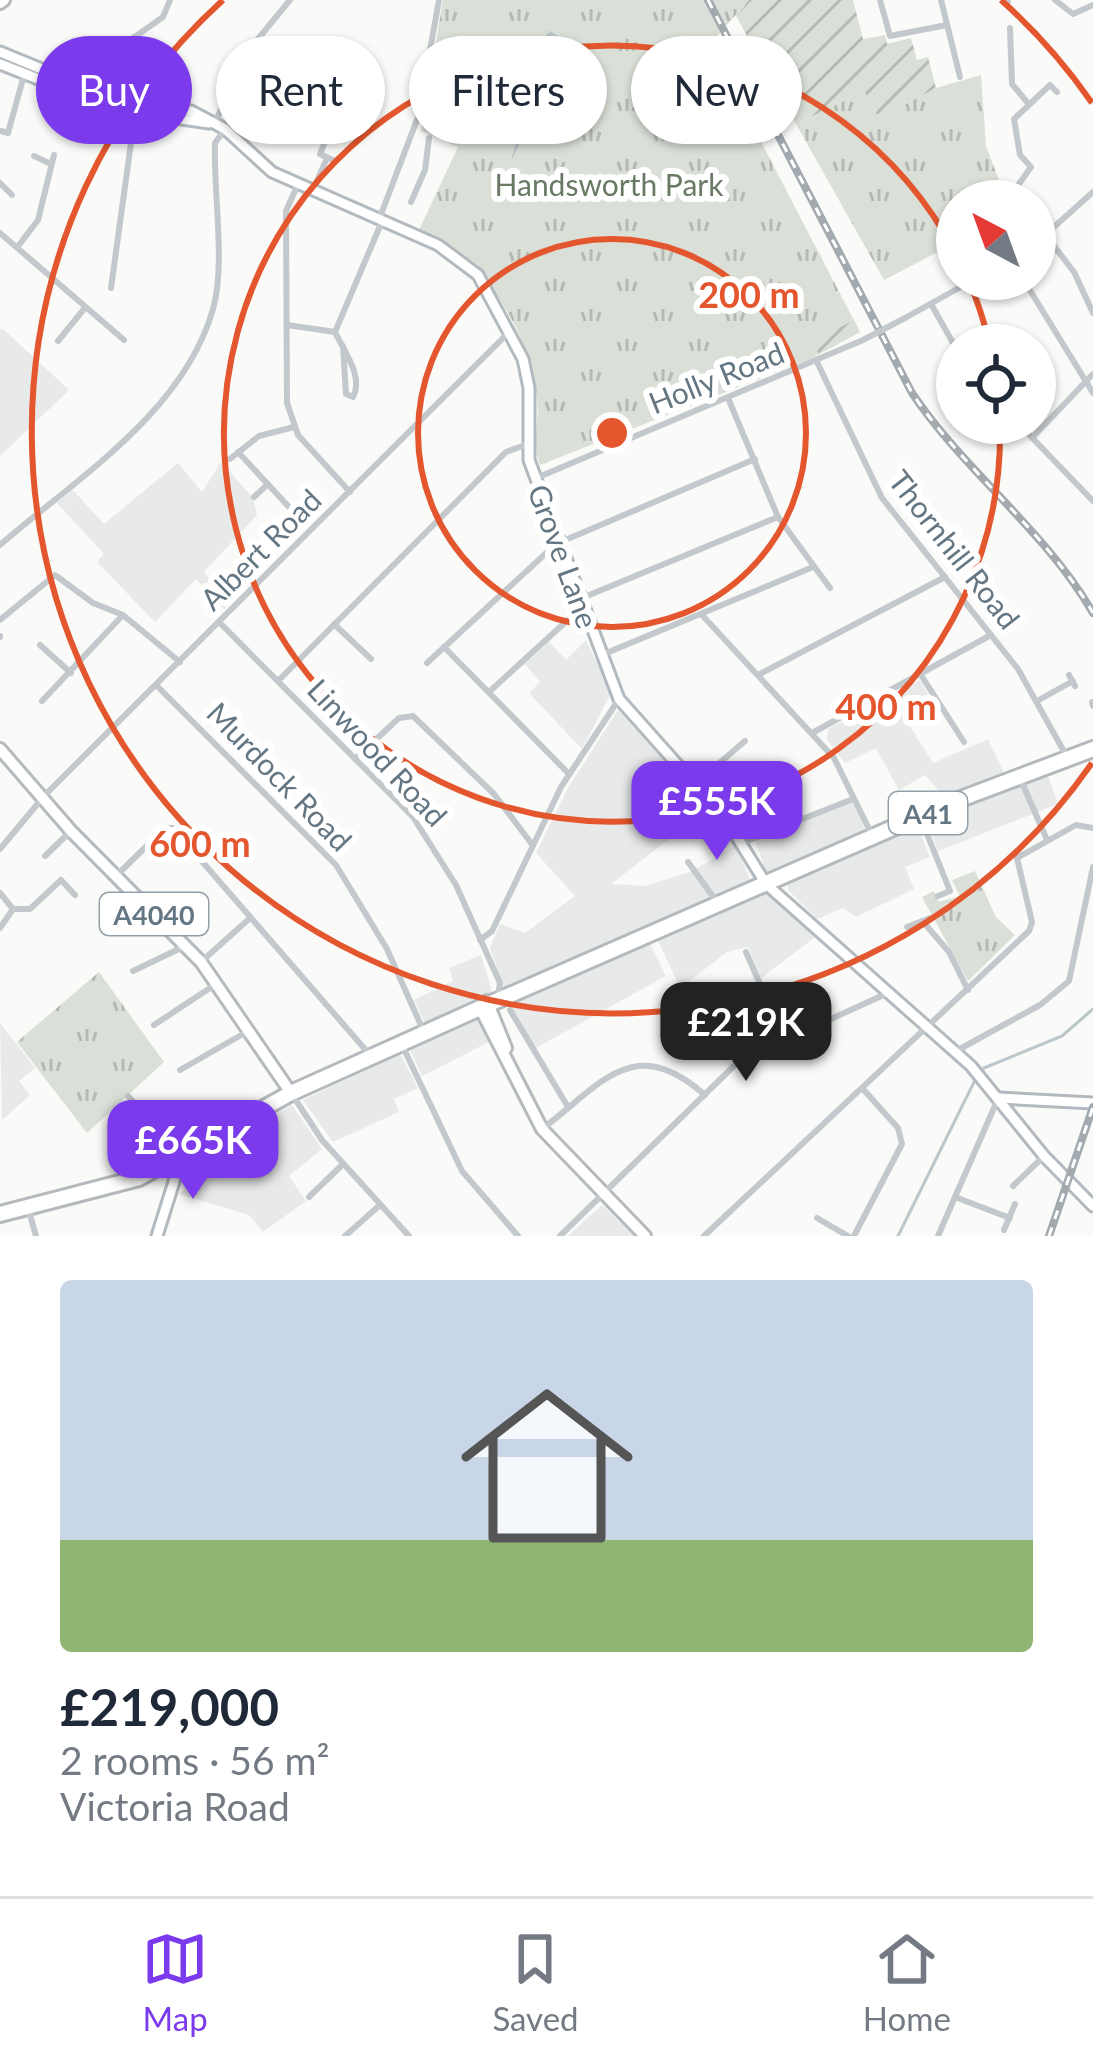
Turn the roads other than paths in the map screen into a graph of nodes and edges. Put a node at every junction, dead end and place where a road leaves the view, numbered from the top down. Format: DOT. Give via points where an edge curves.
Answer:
graph roads {
  1 [pos="170,0"];
  2 [pos="290,0"];
  3 [pos="439,0"];
  4 [pos="880,0"];
  5 [pos="940,0"];
  6 [pos="1054,0"];
  7 [pos="1093,5"];
  8 [pos="947,25"];
  9 [pos="1010,28"];
  10 [pos="136,36"];
  11 [pos="261,36"];
  12 [pos="435,36"];
  13 [pos="1010,38"];
  14 [pos="1022,38"];
  15 [pos="0,52"];
  16 [pos="0,64"];
  17 [pos="24,75"];
  18 [pos="960,77"];
  19 [pos="36,79"];
  20 [pos="1057,92"];
  21 [pos="1027,102"];
  22 [pos="216,124"];
  23 [pos="1,131"];
  24 [pos="216,137"];
  25 [pos="131,144"];
  26 [pos="240,144"];
  27 [pos="324,144"];
  28 [pos="410,144"];
  29 [pos="426,144"];
  30 [pos="34,156"];
  31 [pos="1022,180"];
  32 [pos="298,184"];
  33 [pos="313,190"];
  34 [pos="1093,192"];
  35 [pos="411,202"];
  36 [pos="382,218"];
  37 [pos="1056,228"];
  38 [pos="0,233"];
  39 [pos="19,245"];
  40 [pos="1056,247"];
  41 [pos="111,288"];
  42 [pos="938,300"];
  43 [pos="1035,300"];
  44 [pos="931,304"];
  45 [pos="84,309"];
  46 [pos="1093,313"];
  47 [pos="942,324"];
  48 [pos="286,325"];
  49 [pos="54,329"];
  50 [pos="511,331"];
  51 [pos="335,332"];
  52 [pos="124,340"];
  53 [pos="343,346"];
  54 [pos="817,362"];
  55 [pos="1093,374"];
  56 [pos="1084,382"];
  57 [pos="1093,393"];
  58 [pos="728,398"];
  59 [pos="1056,412"];
  60 [pos="294,427"];
  61 [pos="528,444"];
  62 [pos="1038,444"];
  63 [pos="238,452"];
  64 [pos="230,459"];
  65 [pos="754,459"];
  66 [pos="535,479"];
  67 [pos="272,487"];
  68 [pos="350,492"];
  69 [pos="254,496"];
  70 [pos="1093,501"];
  71 [pos="289,507"];
  72 [pos="778,517"];
  73 [pos="556,544"];
  74 [pos="0,545"];
  75 [pos="813,567"];
  76 [pos="945,577"];
  77 [pos="830,587"];
  78 [pos="581,603"];
  79 [pos="123,615"];
  80 [pos="703,615"];
  81 [pos="0,620"];
  82 [pos="220,624"];
  83 [pos="334,624"];
  84 [pos="991,635"];
  85 [pos="40,645"];
  86 [pos="444,647"];
  87 [pos="600,655"];
  88 [pos="371,658"];
  89 [pos="180,662"];
  90 [pos="427,663"];
  91 [pos="71,673"];
  92 [pos="758,675"];
  93 [pos="921,675"];
  94 [pos="278,681"];
  95 [pos="1072,681"];
  96 [pos="40,686"];
  97 [pos="157,686"];
  98 [pos="488,692"];
  99 [pos="619,699"];
  100 [pos="1037,701"];
  101 [pos="812,733"];
  102 [pos="746,741"];
  103 [pos="964,742"];
  104 [pos="1093,749"];
  105 [pos="1,753"];
  106 [pos="356,759"];
  107 [pos="1068,759"];
  108 [pos="569,774"];
  109 [pos="1020,777"];
  110 [pos="695,784"];
  111 [pos="42,798"];
  112 [pos="854,799"];
  113 [pos="920,816"];
  114 [pos="1093,828"];
  115 [pos="71,831"];
  116 [pos="873,836"];
  117 [pos="1047,840"];
  118 [pos="742,843"];
  119 [pos="532,844"];
  120 [pos="0,849"];
  121 [pos="45,856"];
  122 [pos="688,862"];
  123 [pos="1093,867"];
  124 [pos="116,878"];
  125 [pos="766,884"];
  126 [pos="0,892"];
  127 [pos="75,895"];
  128 [pos="938,896"];
  129 [pos="719,905"];
  130 [pos="13,909"];
  131 [pos="250,918"];
  132 [pos="907,927"];
  133 [pos="0,928"];
  134 [pos="480,940"];
  135 [pos="185,944"];
  136 [pos="746,952"];
  137 [pos="201,962"];
  138 [pos="143,980"];
  139 [pos="217,983"];
  140 [pos="968,990"];
  141 [pos="892,991"];
  142 [pos="489,1003"];
  143 [pos="510,1010"];
  144 [pos="154,1025"];
  145 [pos="931,1027"];
  146 [pos="252,1029"];
  147 [pos="425,1034"];
  148 [pos="785,1041"];
  149 [pos="401,1044"];
  150 [pos="956,1052"];
  151 [pos="372,1057"];
  152 [pos="180,1070"];
  153 [pos="863,1089"];
  154 [pos="291,1093"];
  155 [pos="705,1095"];
  156 [pos="128,1096"];
  157 [pos="999,1098"];
  158 [pos="1093,1103"];
  159 [pos="568,1107"];
  160 [pos="542,1129"];
  161 [pos="182,1156"];
  162 [pos="1044,1156"];
  163 [pos="344,1164"];
  164 [pos="154,1171"];
  165 [pos="177,1180"];
  166 [pos="1013,1186"];
  167 [pos="605,1194"];
  168 [pos="309,1197"];
  169 [pos="955,1197"];
  170 [pos="1015,1204"];
  171 [pos="380,1205"];
  172 [pos="1093,1205"];
  173 [pos="28,1207"];
  174 [pos="0,1214"];
  175 [pos="817,1218"];
  176 [pos="1010,1218"];
  177 [pos="1004,1230"];
  178 [pos="36,1236"];
  179 [pos="157,1236"];
  180 [pos="345,1236"];
  181 [pos="409,1236"];
  182 [pos="518,1236"];
  183 [pos="560,1236"];
  184 [pos="645,1236"];
  185 [pos="704,1236"];
  186 [pos="851,1236"];
  187 [pos="938,1236"];
  1 -- 10 [label="street" via="163,17"];
  2 -- 11 [label="street"];
  3 -- 12 [label="street"];
  4 -- 8 [label="street" via="890,36"];
  5 -- 8 [label="street"];
  6 -- 7 [label="street" via="1072,14"];
  8 -- 18 [label="street"];
  9 -- 13 [label="street"];
  13 -- 14 [label="street"];
  13 -- 21 [label="street" via="1012,84"];
  15 -- 22 [label="street, Grove Lane" via="112,98 191,111"];
  16 -- 17 [label="street"];
  17 -- 19 [label="street"];
  17 -- 23 [label="street" via="8,133"];
  20 -- 21 [label="street" via="1050,85"];
  21 -- 31 [label="street" via="1014,119 1020,155 1031,167"];
  24 -- 74 [label="street" via="214,306 186,371 164,401"];
  25 -- 41 [label="street"];
  26 -- 32 [label="street, Grove Lane"];
  27 -- 33 [label="street" via="320,154 331,159"];
  28 -- 36 [label="street"];
  29 -- 35 [label="street"];
  30 -- 39 [label="street" via="53,159 38,220"];
  32 -- 33 [label="street, Grove Lane"];
  32 -- 48 [label="street" via="286,211"];
  33 -- 36 [label="street, Grove Lane"];
  34 -- 37 [label="street"];
  36 -- 50 [label="street, Grove Lane" via="466,264"];
  36 -- 51 [label="street"];
  38 -- 39 [label="street"];
  39 -- 45 [label="street"];
  40 -- 46 [label="street"];
  42 -- 44 [label="street, Holly Road"];
  43 -- 56 [label="street"];
  44 -- 47 [label="street"];
  44 -- 54 [label="street, Holly Road, bridge"];
  45 -- 49 [label="street" via="61,338"];
  45 -- 52 [label="street"];
  48 -- 51 [label="street"];
  48 -- 60 [label="street"];
  50 -- 61 [label="street, Grove Lane" via="527,374"];
  50 -- 68 [label="street, Albert Road"];
  51 -- 53 [label="street"];
  53 -- 53 [label="street" via="357,384 353,398 346,394"];
  54 -- 58 [label="street, Holly Road"];
  54 -- 76 [label="street, Thornhill Road" via="865,470"];
  55 -- 56 [label="street"];
  56 -- 57 [label="street"];
  56 -- 59 [label="street"];
  58 -- 65 [label="street"];
  58 -- 66 [label="street, Holly Road"];
  60 -- 63 [label="street" via="259,436"];
  60 -- 68 [label="street"];
  61 -- 66 [label="street, Grove Lane"];
  61 -- 83 [label="street" via="506,452"];
  62 -- 70 [label="street"];
  63 -- 64 [label="street"];
  63 -- 67 [label="street"];
  65 -- 72 [label="street"];
  65 -- 73 [label="street"];
  66 -- 73 [label="street, Grove Lane"];
  67 -- 69 [label="street"];
  67 -- 71 [label="street"];
  68 -- 82 [label="street, Albert Road"];
  72 -- 75 [label="street"];
  72 -- 78 [label="street"];
  73 -- 78 [label="street, Grove Lane"];
  73 -- 86 [label="street"];
  75 -- 77 [label="street"];
  75 -- 80 [label="street"];
  76 -- 84 [label="street, Thornhill Road"];
  76 -- 92 [label="street"];
  78 -- 87 [label="street, Grove Lane"];
  78 -- 98 [label="street"];
  79 -- 81 [label="street" via="55,575"];
  79 -- 89 [label="street"];
  79 -- 91 [label="street"];
  80 -- 87 [label="street"];
  80 -- 92 [label="street"];
  82 -- 89 [label="street, Albert Road"];
  82 -- 94 [label="street, Linwood Road"];
  83 -- 88 [label="street"];
  83 -- 94 [label="street"];
  84 -- 93 [label="street"];
  84 -- 100 [label="street, Thornhill Road"];
  85 -- 91 [label="street"];
  86 -- 90 [label="street"];
  86 -- 98 [label="street"];
  87 -- 99 [label="street, Grove Lane"];
  89 -- 97 [label="street, Albert Road"];
  91 -- 96 [label="street" via="46,698"];
  92 -- 101 [label="street"];
  93 -- 101 [label="street"];
  93 -- 103 [label="street"];
  94 -- 106 [label="street, Linwood Road"];
  95 -- 100 [label="street"];
  97 -- 111 [label="street, Albert Road"];
  97 -- 147 [label="street, Murdock Road" via="336,865"];
  98 -- 108 [label="street"];
  99 -- 108 [label="street"];
  99 -- 110 [label="street, Grove Lane"];
  100 -- 107 [label="street, Thornhill Road"];
  101 -- 112 [label="street"];
  102 -- 110 [label="street"];
  104 -- 107 [label="highway, A41"];
  105 -- 111 [label="main road, A4040"];
  106 -- 119 [label="street" via="399,718 413,716 494,794"];
  106 -- 134 [label="street, Linwood Road" via="436,849"];
  107 -- 109 [label="highway, A41"];
  108 -- 119 [label="street"];
  109 -- 113 [label="highway, A41"];
  109 -- 117 [label="street"];
  110 -- 118 [label="street, Grove Lane"];
  111 -- 115 [label="main road, A4040"];
  111 -- 120 [label="street, Albert Road"];
  112 -- 116 [label="street"];
  112 -- 118 [label="street"];
  113 -- 116 [label="highway, A41"];
  113 -- 128 [label="street" via="950,891"];
  114 -- 117 [label="street" via="1076,825"];
  115 -- 121 [label="street"];
  115 -- 124 [label="main road, A4040"];
  116 -- 125 [label="highway, A41"];
  117 -- 140 [label="street" via="1015,861 1032,926"];
  118 -- 125 [label="street, Grove Lane"];
  119 -- 134 [label="street" via="492,932"];
  122 -- 129 [label="street"];
  123 -- 150 [label="street" via="1069,981"];
  124 -- 131 [label="street" via="169,827"];
  124 -- 135 [label="main road, A4040"];
  125 -- 129 [label="highway, A41"];
  125 -- 141 [label="street, Grove Lane"];
  126 -- 130 [label="street"];
  127 -- 130 [label="street" via="61,880 30,909"];
  129 -- 142 [label="highway, A41"];
  130 -- 133 [label="street"];
  131 -- 137 [label="street"];
  131 -- 151 [label="street"];
  132 -- 140 [label="street" via="927,921"];
  134 -- 142 [label="street, Linwood Road" via="500,982"];
  135 -- 137 [label="main road, A4040"];
  135 -- 138 [label="street" via="136,970"];
  136 -- 148 [label="street"];
  137 -- 139 [label="main road, A4040"];
  139 -- 144 [label="street"];
  139 -- 146 [label="main road, A4040"];
  140 -- 145 [label="street"];
  141 -- 145 [label="street, Grove Lane"];
  141 -- 148 [label="street"];
  142 -- 147 [label="highway, A41"];
  142 -- 160 [label="main road"];
  143 -- 159 [label="street"];
  145 -- 150 [label="street, Grove Lane"];
  145 -- 153 [label="street"];
  146 -- 152 [label="street"];
  146 -- 154 [label="main road, A4040"];
  147 -- 149 [label="highway, A41"];
  148 -- 155 [label="street" via="739,1060"];
  149 -- 151 [label="highway, A41"];
  149 -- 182 [label="street" via="461,1171"];
  150 -- 157 [label="street, Grove Lane"];
  151 -- 154 [label="highway, A41"];
  153 -- 185 [label="street"];
  153 -- 186 [label="street" via="902,1144"];
  154 -- 161 [label="highway, A41"];
  154 -- 163 [label="street"];
  155 -- 159 [label="street" via="671,1070 638,1065 610,1074"];
  155 -- 167 [label="street"];
  156 -- 161 [label="street"];
  157 -- 158 [label="street"];
  157 -- 162 [label="street, Grove Lane"];
  157 -- 169 [label="street"];
  159 -- 160 [label="street"];
  160 -- 167 [label="main road"];
  161 -- 164 [label="highway, A41"];
  161 -- 165 [label="street"];
  162 -- 166 [label="street"];
  162 -- 172 [label="street, Grove Lane"];
  163 -- 168 [label="street"];
  163 -- 171 [label="street"];
  164 -- 165 [label="street"];
  164 -- 173 [label="highway, A41"];
  165 -- 179 [label="street"];
  167 -- 183 [label="street"];
  167 -- 184 [label="main road"];
  169 -- 176 [label="street"];
  169 -- 187 [label="street"];
  170 -- 176 [label="street"];
  171 -- 180 [label="street"];
  171 -- 181 [label="street"];
  173 -- 174 [label="highway, A41"];
  173 -- 178 [label="street"];
  175 -- 186 [label="street"];
  176 -- 177 [label="street"];
}
